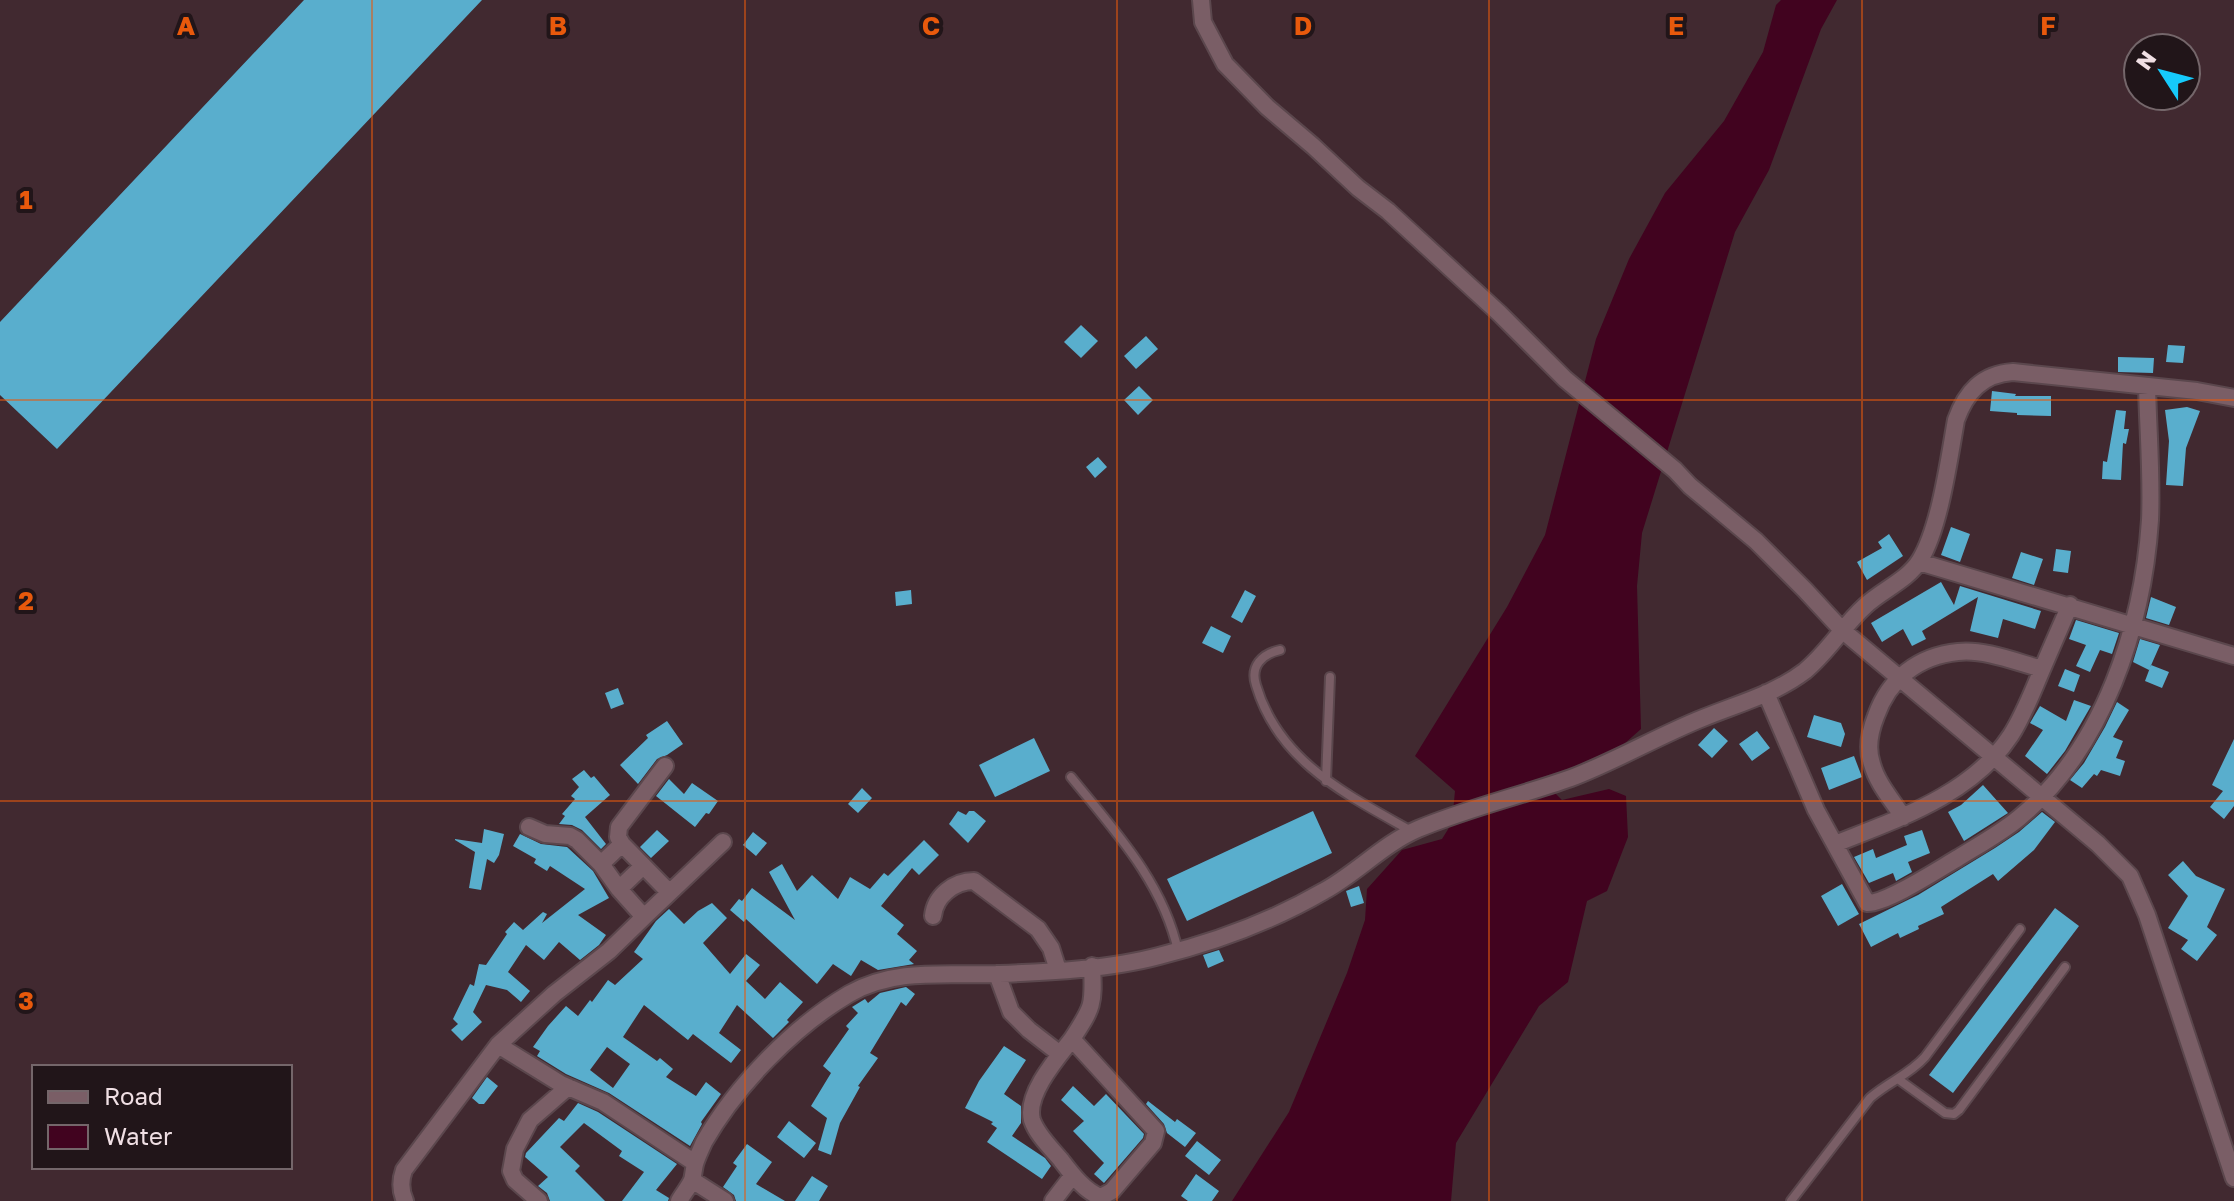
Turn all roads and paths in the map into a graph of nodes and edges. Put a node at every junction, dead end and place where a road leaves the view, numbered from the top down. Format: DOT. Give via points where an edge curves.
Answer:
graph roads {
  1 [pos="1201,0"];
  2 [pos="2147,386"];
  3 [pos="2234,398"];
  4 [pos="1919,562"];
  5 [pos="2070,605"];
  6 [pos="2131,626"];
  7 [pos="1842,630"];
  8 [pos="1280,650"];
  9 [pos="2234,656"];
  10 [pos="2042,669"];
  11 [pos="1330,677"];
  12 [pos="1898,678"];
  13 [pos="1766,693"];
  14 [pos="1994,756"];
  15 [pos="665,766"];
  16 [pos="1071,777"];
  17 [pos="1326,781"];
  18 [pos="2041,796"];
  19 [pos="1903,817"];
  20 [pos="529,827"];
  21 [pos="1413,832"];
  22 [pos="723,842"];
  23 [pos="622,844"];
  24 [pos="1835,844"];
  25 [pos="601,864"];
  26 [pos="643,866"];
  27 [pos="619,889"];
  28 [pos="669,892"];
  29 [pos="933,916"];
  30 [pos="644,917"];
  31 [pos="2020,929"];
  32 [pos="1178,951"];
  33 [pos="1092,966"];
  34 [pos="2065,967"];
  35 [pos="1058,970"];
  36 [pos="997,974"];
  37 [pos="1072,1039"];
  38 [pos="498,1045"];
  39 [pos="1060,1054"];
  40 [pos="1898,1079"];
  41 [pos="568,1087"];
  42 [pos="693,1171"];
  43 [pos="1073,1175"];
  44 [pos="2234,1178"];
  45 [pos="405,1201"];
  46 [pos="539,1201"];
  47 [pos="679,1201"];
  48 [pos="725,1201"];
  49 [pos="1053,1201"];
  50 [pos="1791,1201"];
  1 -- 7 [label="street" via="1203,22 1225,64 1256,96 1490,304 1565,379 1756,541"];
  2 -- 3 [label="street"];
  2 -- 4 [label="street" via="2013,372 1978,385 1956,420 1934,527"];
  2 -- 6 [label="street" via="2150,517"];
  4 -- 5 [label="street"];
  4 -- 7 [label="street"];
  5 -- 6 [label="street"];
  5 -- 10 [label="street"];
  6 -- 9 [label="street"];
  6 -- 18 [label="street" via="2093,727 2068,768"];
  7 -- 12 [label="street"];
  7 -- 13 [label="street" via="1805,671"];
  8 -- 17 [label="lane" via="1259,661 1254,674 1257,689 1284,739"];
  10 -- 12 [label="street" via="1959,652 1927,660"];
  10 -- 14 [label="street" via="2022,715"];
  11 -- 17 [label="lane"];
  12 -- 14 [label="street"];
  12 -- 19 [label="street" via="1881,702 1869,751 1876,775"];
  13 -- 21 [label="street" via="1567,779"];
  13 -- 24 [label="street"];
  14 -- 18 [label="street"];
  14 -- 19 [label="street" via="1955,788"];
  15 -- 23 [label="street" via="619,827"];
  16 -- 32 [label="lane" via="1154,888"];
  17 -- 21 [label="lane"];
  18 -- 24 [label="street" via="1986,841 1871,904 1863,900"];
  18 -- 44 [label="street" via="2130,876"];
  19 -- 24 [label="street"];
  20 -- 25 [label="street" via="570,836"];
  21 -- 32 [label="street" via="1324,892"];
  22 -- 28 [label="street"];
  23 -- 25 [label="street"];
  23 -- 26 [label="street"];
  25 -- 27 [label="street"];
  26 -- 27 [label="street"];
  26 -- 28 [label="street"];
  27 -- 30 [label="street"];
  28 -- 30 [label="street"];
  29 -- 35 [label="street" via="942,895 974,881 1038,929"];
  30 -- 38 [label="street"];
  31 -- 40 [label="lane" via="1925,1057"];
  32 -- 33 [label="street"];
  33 -- 35 [label="street"];
  33 -- 37 [label="street" via="1092,1006"];
  34 -- 40 [label="lane" via="1954,1114"];
  35 -- 36 [label="street"];
  36 -- 39 [label="street" via="1011,1012"];
  36 -- 42 [label="street" via="921,974 851,993 769,1058 722,1113"];
  37 -- 39 [label="street"];
  37 -- 43 [label="street" via="1157,1134 1106,1195 1096,1196"];
  38 -- 41 [label="street"];
  38 -- 45 [label="street" via="404,1170 400,1188"];
  39 -- 43 [label="street" via="1034,1097 1031,1117"];
  40 -- 50 [label="lane" via="1870,1098"];
  41 -- 42 [label="street" via="603,1102"];
  41 -- 46 [label="street" via="530,1120 515,1149 515,1180"];
  42 -- 47 [label="street"];
  42 -- 48 [label="street"];
  43 -- 49 [label="street"];
}
